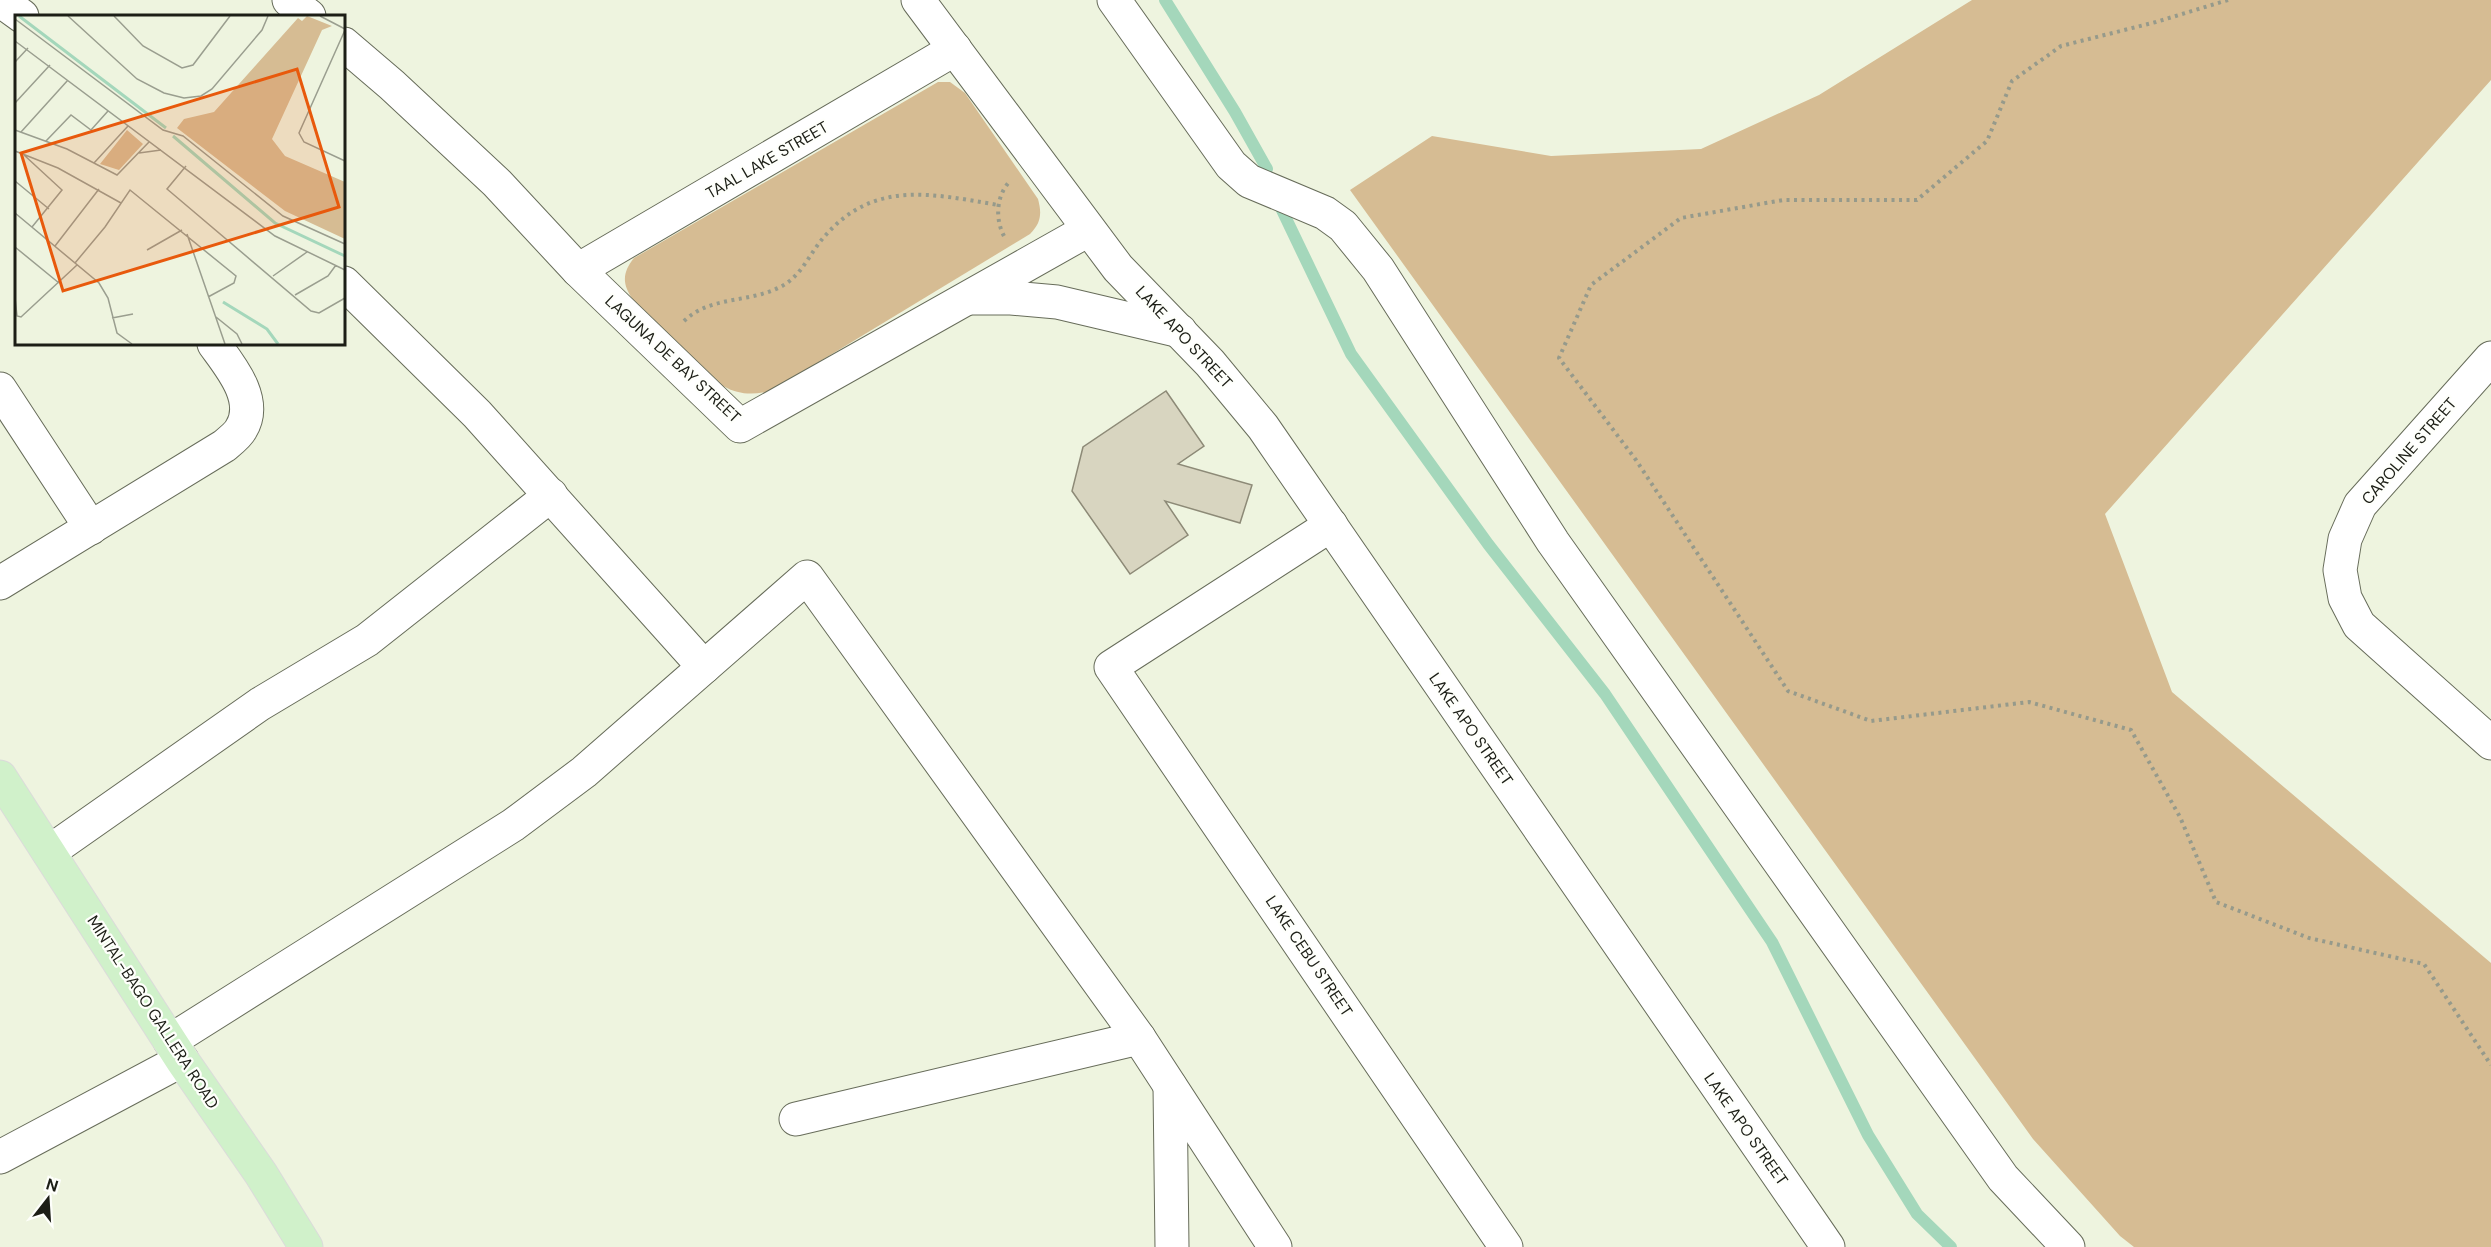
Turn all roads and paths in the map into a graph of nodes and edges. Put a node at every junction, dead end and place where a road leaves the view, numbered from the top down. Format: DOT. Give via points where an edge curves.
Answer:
graph roads {
  1 [pos="289,0"];
  2 [pos="918,0"];
  3 [pos="1114,0"];
  4 [pos="2228,0"];
  5 [pos="308,15"];
  6 [pos="345,45"];
  7 [pos="955,49"];
  8 [pos="1038,162"];
  9 [pos="998,205"];
  10 [pos="1089,230"];
  11 [pos="1023,267"];
  12 [pos="578,270"];
  13 [pos="345,284"];
  14 [pos="967,298"];
  15 [pos="1180,331"];
  16 [pos="215,345"];
  17 [pos="658,346"];
  18 [pos="2491,358"];
  19 [pos="0,389"];
  20 [pos="551,495"];
  21 [pos="1331,525"];
  22 [pos="91,528"];
  23 [pos="0,583"];
  24 [pos="704,667"];
  25 [pos="2491,743"];
  26 [pos="0,777"];
  27 [pos="49,852"];
  28 [pos="1139,1038"];
  29 [pos="176,1050"];
  30 [pos="2491,1065"];
  31 [pos="1170,1086"];
  32 [pos="796,1119"];
  33 [pos="0,1157"];
  34 [pos="306,1247"];
  35 [pos="1172,1247"];
  36 [pos="1275,1247"];
  37 [pos="1506,1247"];
  38 [pos="1828,1247"];
  39 [pos="2068,1247"];
  1 -- 5 [label="street"];
  2 -- 7 [label="street"];
  3 -- 39 [label="street" via="1231,165 1249,181 1325,213 1343,226 1378,269 1553,542 2002,1178"];
  4 -- 30 [label="path" via="2061,46 2012,81 1987,141 1917,200 1783,200 1682,218 1591,285 1559,358 1636,460 1788,691 1871,721 2029,702 2131,730 2180,817 2216,902 2308,938 2424,964"];
  6 -- 12 [label="street, LAGUNA DE BAY STREET" via="497,183"];
  7 -- 8 [label="street"];
  7 -- 12 [label="street, TAAL LAKE STREET"];
  8 -- 9 [label="path" via="1007,184"];
  8 -- 10 [label="street"];
  9 -- 11 [label="path" via="1002,232"];
  9 -- 17 [label="path" via="917,194 890,195 868,202 834,226 794,277 779,288 704,307"];
  10 -- 11 [label="street, LAGUNA DE BAY STREET"];
  10 -- 15 [label="street, LAKE APO STREET" via="1118,268"];
  11 -- 14 [label="street, LAGUNA DE BAY STREET"];
  12 -- 17 [label="street, LAGUNA DE BAY STREET"];
  13 -- 20 [label="street" via="477,414"];
  14 -- 15 [label="street" via="1057,302"];
  14 -- 17 [label="street, LAGUNA DE BAY STREET" via="740,426"];
  15 -- 21 [label="street, LAKE APO STREET" via="1236,393"];
  16 -- 22 [label="street" via="245,395 247,412 241,430 225,446"];
  18 -- 25 [label="street, CAROLINE STREET" via="2360,505 2344,539 2340,570 2345,598 2359,625"];
  19 -- 22 [label="street"];
  20 -- 24 [label="street"];
  20 -- 27 [label="street" via="367,640 260,704"];
  21 -- 37 [label="street, LAKE CEBU STREET" via="1111,666"];
  21 -- 38 [label="street, LAKE APO STREET"];
  22 -- 23 [label="street"];
  24 -- 28 [label="street" via="807,577"];
  24 -- 29 [label="street" via="584,772 513,825"];
  26 -- 27 [label="main road, MINTAL-BAGO GALLERA ROAD"];
  27 -- 29 [label="main road, MINTAL-BAGO GALLERA ROAD"];
  28 -- 31 [label="street"];
  28 -- 32 [label="street"];
  29 -- 33 [label="street"];
  29 -- 34 [label="main road, MINTAL-BAGO GALLERA ROAD"];
  31 -- 35 [label="street"];
  31 -- 36 [label="street"];
}
